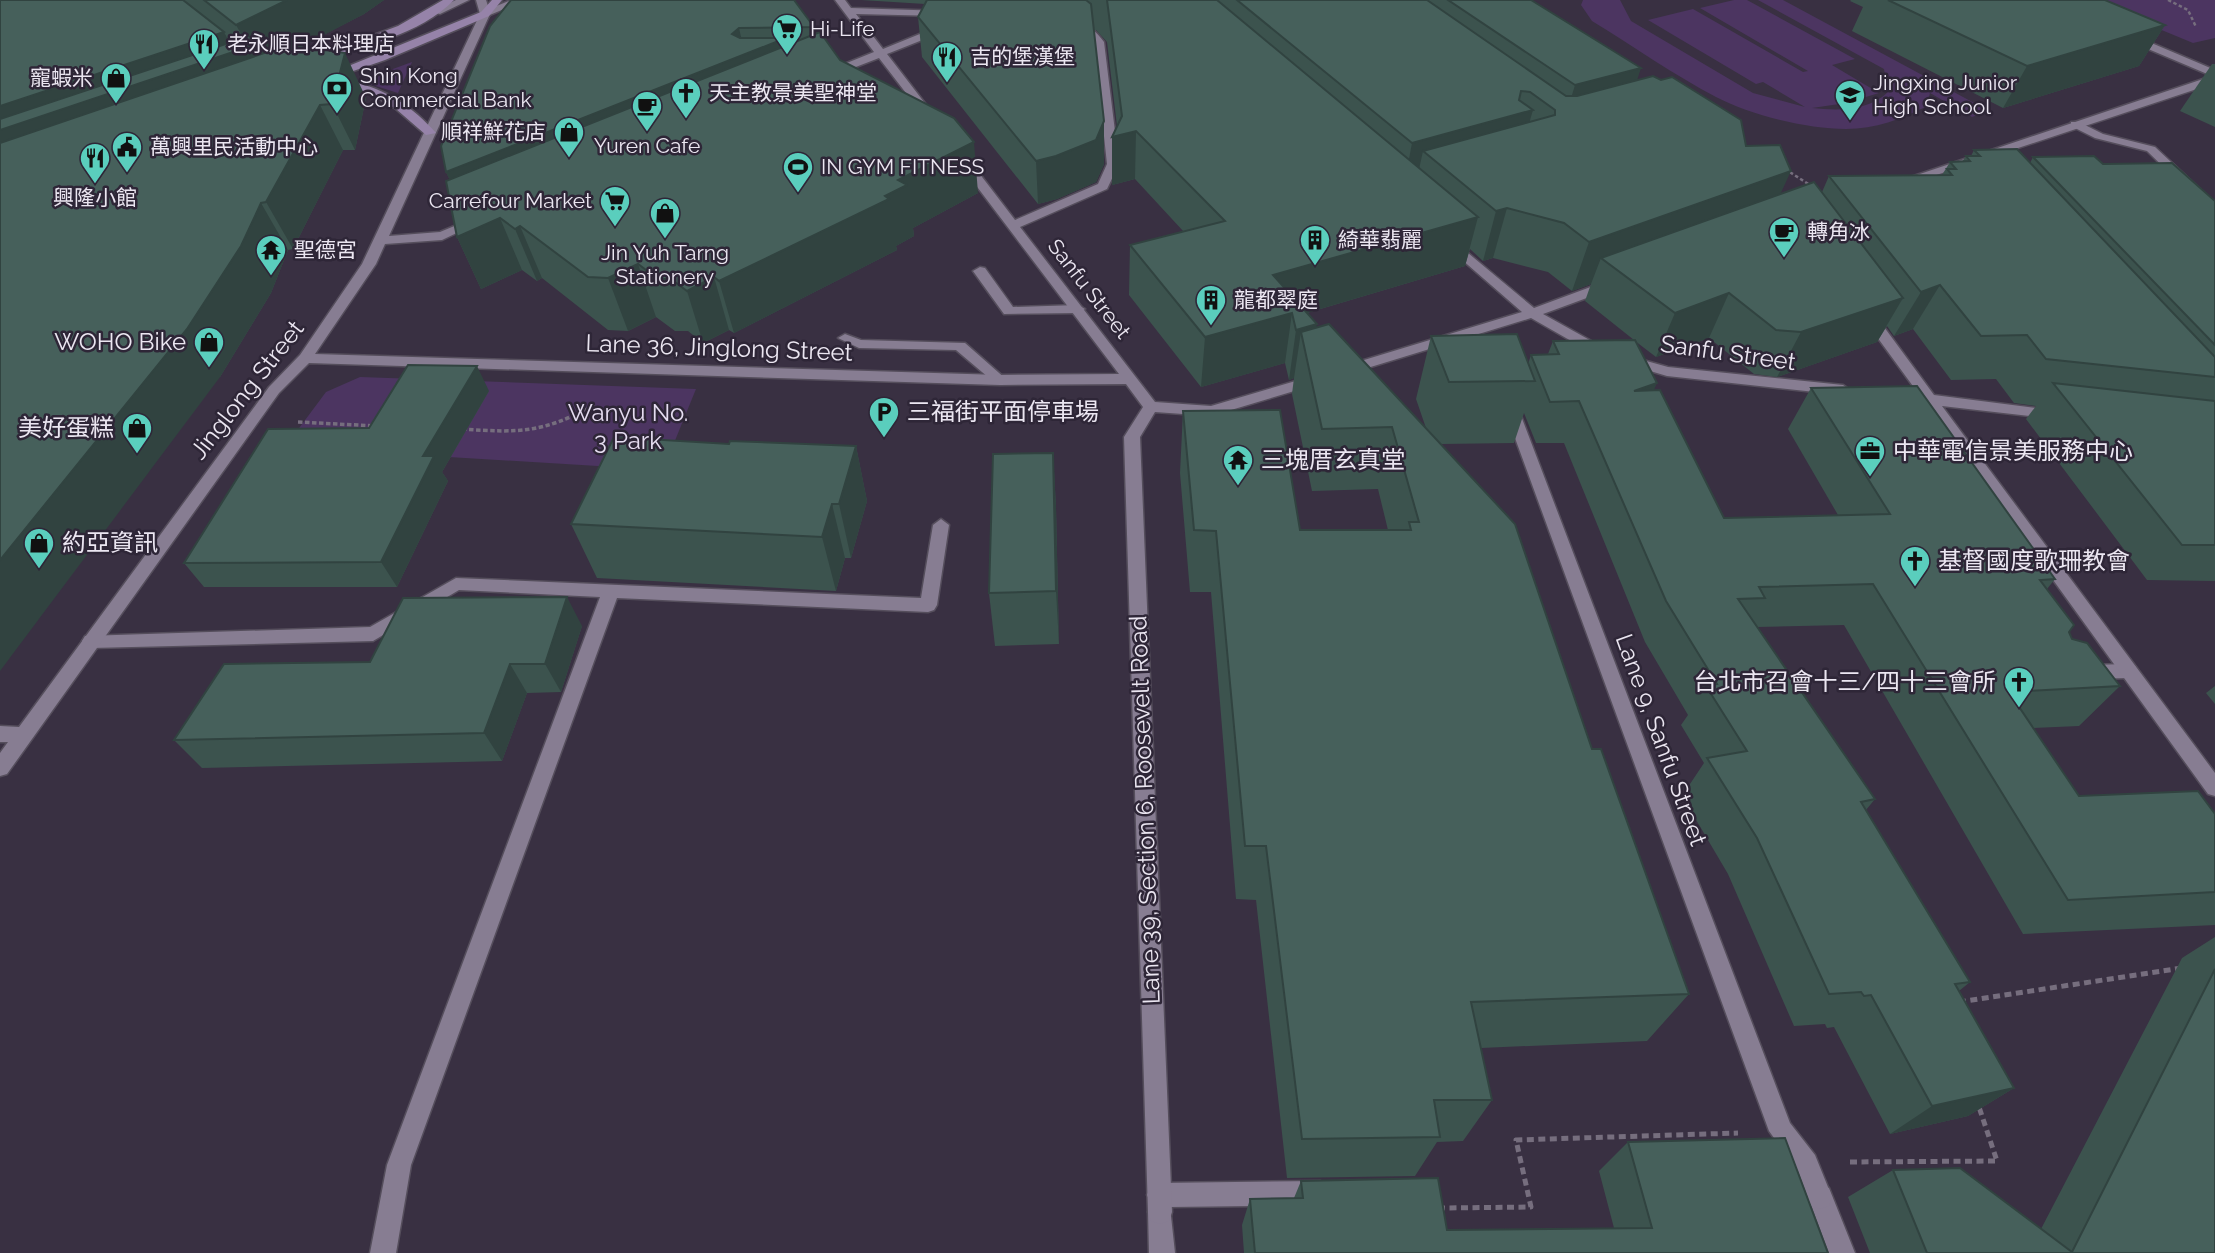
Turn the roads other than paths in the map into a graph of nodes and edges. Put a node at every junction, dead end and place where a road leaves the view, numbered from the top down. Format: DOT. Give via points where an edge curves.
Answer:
graph roads {
  1 [pos="449,0"];
  2 [pos="464,0"];
  3 [pos="481,0"];
  4 [pos="497,0"];
  5 [pos="520,0"];
  6 [pos="840,0"];
  7 [pos="849,11"];
  8 [pos="436,12"];
  9 [pos="485,14"];
  10 [pos="1064,23"];
  11 [pos="2117,32"];
  12 [pos="881,53"];
  13 [pos="300,64"];
  14 [pos="2215,76"];
  15 [pos="818,78"];
  16 [pos="315,80"];
  17 [pos="330,87"];
  18 [pos="2075,124"];
  19 [pos="939,128"];
  20 [pos="430,133"];
  21 [pos="955,150"];
  22 [pos="1886,187"];
  23 [pos="2215,210"];
  24 [pos="492,214"];
  25 [pos="1013,225"];
  26 [pos="1439,233"];
  27 [pos="381,240"];
  28 [pos="980,271"];
  29 [pos="1620,281"];
  30 [pos="1859,302"];
  31 [pos="1078,309"];
  32 [pos="1532,313"];
  33 [pos="845,338"];
  34 [pos="305,358"];
  35 [pos="1132,379"];
  36 [pos="1000,380"];
  37 [pos="1860,392"];
  38 [pos="1506,394"];
  39 [pos="1888,395"];
  40 [pos="1929,399"];
  41 [pos="1151,407"];
  42 [pos="2065,415"];
  43 [pos="940,525"];
  44 [pos="611,591"];
  45 [pos="91,641"];
  46 [pos="2129,671"];
  47 [pos="2067,673"];
  48 [pos="0,734"];
  49 [pos="24,735"];
  50 [pos="0,768"];
  51 [pos="2215,788"];
  52 [pos="1348,1192"];
  53 [pos="1159,1204"];
  54 [pos="383,1253"];
  55 [pos="1162,1253"];
  56 [pos="1842,1253"];
  1 -- 8 [label="main road"];
  2 -- 8 [label="street"];
  3 -- 9 [label="street"];
  4 -- 9 [label="main road"];
  5 -- 9 [label="street"];
  6 -- 7 [label="street"];
  7 -- 12 [label="street"];
  7 -- 12 [label="street" via="954,19"];
  8 -- 13 [label="main road"];
  9 -- 16 [label="main road"];
  9 -- 20 [label="street, Jinglong Street"];
  10 -- 25 [label="street, Sanfu Street" via="1088,30 1099,42 1114,164 1103,186"];
  11 -- 14 [label="street"];
  12 -- 15 [label="street"];
  12 -- 19 [label="street"];
  14 -- 18 [label="street"];
  17 -- 20 [label="main road" via="371,90 394,101"];
  18 -- 22 [label="street" via="1977,164"];
  18 -- 23 [label="street" via="2099,136 2151,149"];
  20 -- 27 [label="street, Jinglong Street"];
  21 -- 25 [label="street, Sanfu Street"];
  24 -- 27 [label="street" via="442,236"];
  25 -- 31 [label="street, Sanfu Street"];
  26 -- 32 [label="street, Sanfu Street"];
  27 -- 34 [label="street, Jinglong Street"];
  28 -- 31 [label="street" via="1009,311"];
  29 -- 32 [label="street"];
  30 -- 40 [label="street"];
  31 -- 35 [label="street, Sanfu Street"];
  32 -- 37 [label="street, Sanfu Street" via="1597,350 1667,371"];
  32 -- 41 [label="street" via="1484,335 1211,411"];
  33 -- 36 [label="street" via="859,344 960,346"];
  34 -- 36 [label="street, Lane 36, Jinglong Street"];
  34 -- 45 [label="street, Jinglong Street" via="274,390"];
  35 -- 36 [label="street, Lane 36, Jinglong Street"];
  35 -- 41 [label="street"];
  38 -- 56 [label="street, Lane 9, Sanfu Street" via="1781,1131 1807,1163"];
  39 -- 40 [label="street"];
  40 -- 42 [label="street"];
  40 -- 46 [label="street"];
  41 -- 53 [label="street, Lane 39, Section 6, Roosevelt Road" via="1132,437"];
  43 -- 44 [label="street" via="928,605"];
  44 -- 45 [label="street" via="456,584 373,634"];
  44 -- 54 [label="street" via="399,1165"];
  45 -- 49 [label="street, Jinglong Street"];
  46 -- 47 [label="street"];
  46 -- 51 [label="street"];
  48 -- 49 [label="street"];
  49 -- 50 [label="street, Jinglong Street"];
  52 -- 53 [label="street"];
  53 -- 55 [label="street, Lane 39, Section 6, Roosevelt Road"];
}
